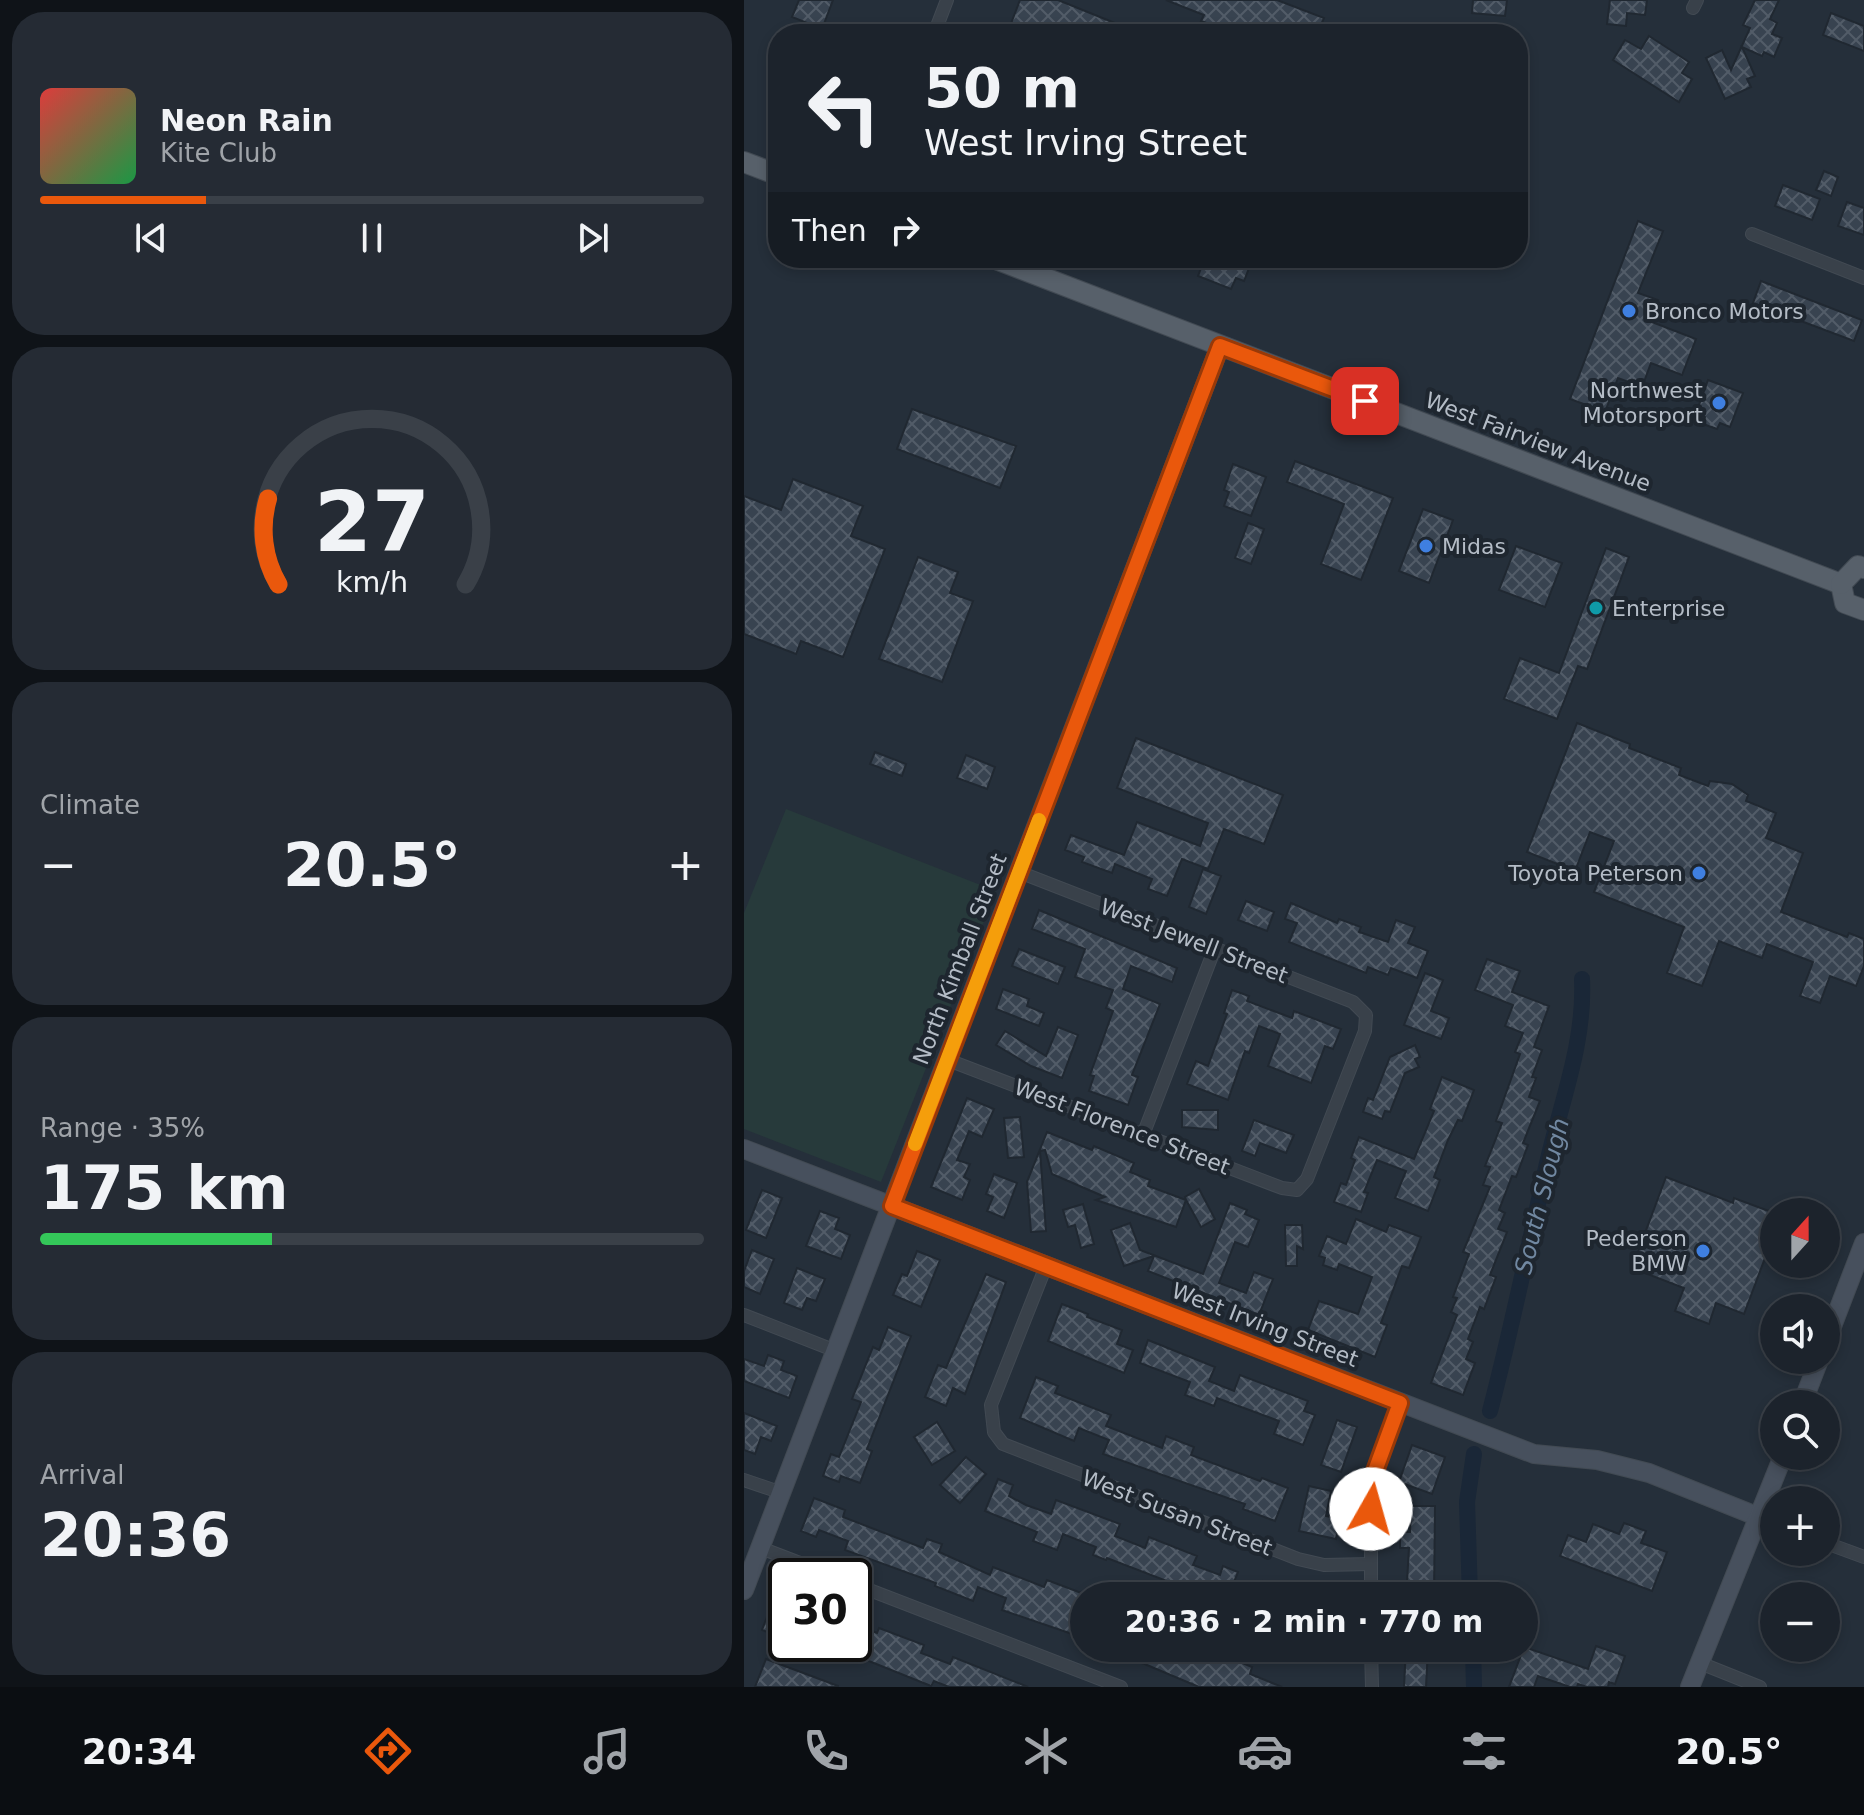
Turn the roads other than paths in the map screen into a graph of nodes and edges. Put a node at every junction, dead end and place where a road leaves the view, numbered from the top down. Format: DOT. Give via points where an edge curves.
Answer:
graph roads {
  1 [pos="947,0"];
  2 [pos="938,24"];
  3 [pos="744,162"];
  4 [pos="768,171"];
  5 [pos="1752,234"];
  6 [pos="1019,268"];
  7 [pos="1864,278"];
  8 [pos="1220,346"];
  9 [pos="1864,568"];
  10 [pos="1841,584"];
  11 [pos="1864,610"];
  12 [pos="1019,872"];
  13 [pos="1215,948"];
  14 [pos="948,1060"];
  15 [pos="1143,1135"];
  16 [pos="745,1152"];
  17 [pos="1297,1190"];
  18 [pos="892,1206"];
  19 [pos="1864,1243"];
  20 [pos="1046,1266"];
  21 [pos="1840,1306"];
  22 [pos="744,1315"];
  23 [pos="836,1351"];
  24 [pos="1400,1403"];
  25 [pos="744,1480"];
  26 [pos="782,1493"];
  27 [pos="1760,1517"];
  28 [pos="1760,1535"];
  29 [pos="761,1548"];
  30 [pos="1840,1548"];
  31 [pos="1864,1557"];
  32 [pos="787,1558"];
  33 [pos="1371,1564"];
  34 [pos="1371,1582"];
  35 [pos="744,1590"];
  36 [pos="872,1591"];
  37 [pos="1371,1662"];
  38 [pos="1700,1663"];
  39 [pos="1121,1687"];
  40 [pos="1372,1687"];
  41 [pos="1690,1687"];
  42 [pos="1760,1687"];
  1 -- 2 [label="street"];
  3 -- 4 [label="main road"];
  5 -- 7 [label="street"];
  6 -- 8 [label="main road, West Fairview Avenue"];
  8 -- 10 [label="main road, West Fairview Avenue"];
  8 -- 12 [label="street, North Kimball Street"];
  9 -- 10 [label="main road" via="1858,566"];
  10 -- 11 [label="main road, West Fairview Avenue" via="1845,603"];
  12 -- 13 [label="street, West Jewell Street"];
  12 -- 14 [label="street, North Kimball Street"];
  13 -- 15 [label="street"];
  13 -- 17 [label="street, West Jewell Street" via="1353,1002 1366,1015 1365,1031 1307,1179"];
  14 -- 15 [label="street, West Florence Street"];
  14 -- 18 [label="street, North Kimball Street"];
  15 -- 17 [label="street, West Florence Street"];
  16 -- 18 [label="street, West Irving Street"];
  18 -- 20 [label="street, West Irving Street"];
  18 -- 23 [label="street, North Kimball Street"];
  19 -- 21 [label="street"];
  20 -- 24 [label="street, West Irving Street"];
  20 -- 33 [label="street, West Susan Street" via="991,1405 994,1432 1003,1444 1298,1559 1324,1565"];
  22 -- 23 [label="street"];
  23 -- 26 [label="street, North Kimball Street"];
  24 -- 27 [label="street, West Irving Street" via="1534,1454 1597,1460 1649,1473"];
  24 -- 33 [label="street" via="1371,1482"];
  25 -- 26 [label="street"];
  26 -- 29 [label="street, North Kimball Street"];
  28 -- 38 [label="street"];
  29 -- 32 [label="street"];
  29 -- 35 [label="street, North Kimball Street"];
  30 -- 31 [label="street"];
  33 -- 34 [label="street"];
  36 -- 39 [label="street"];
  37 -- 40 [label="street"];
  38 -- 41 [label="street"];
  38 -- 42 [label="street"];
}
